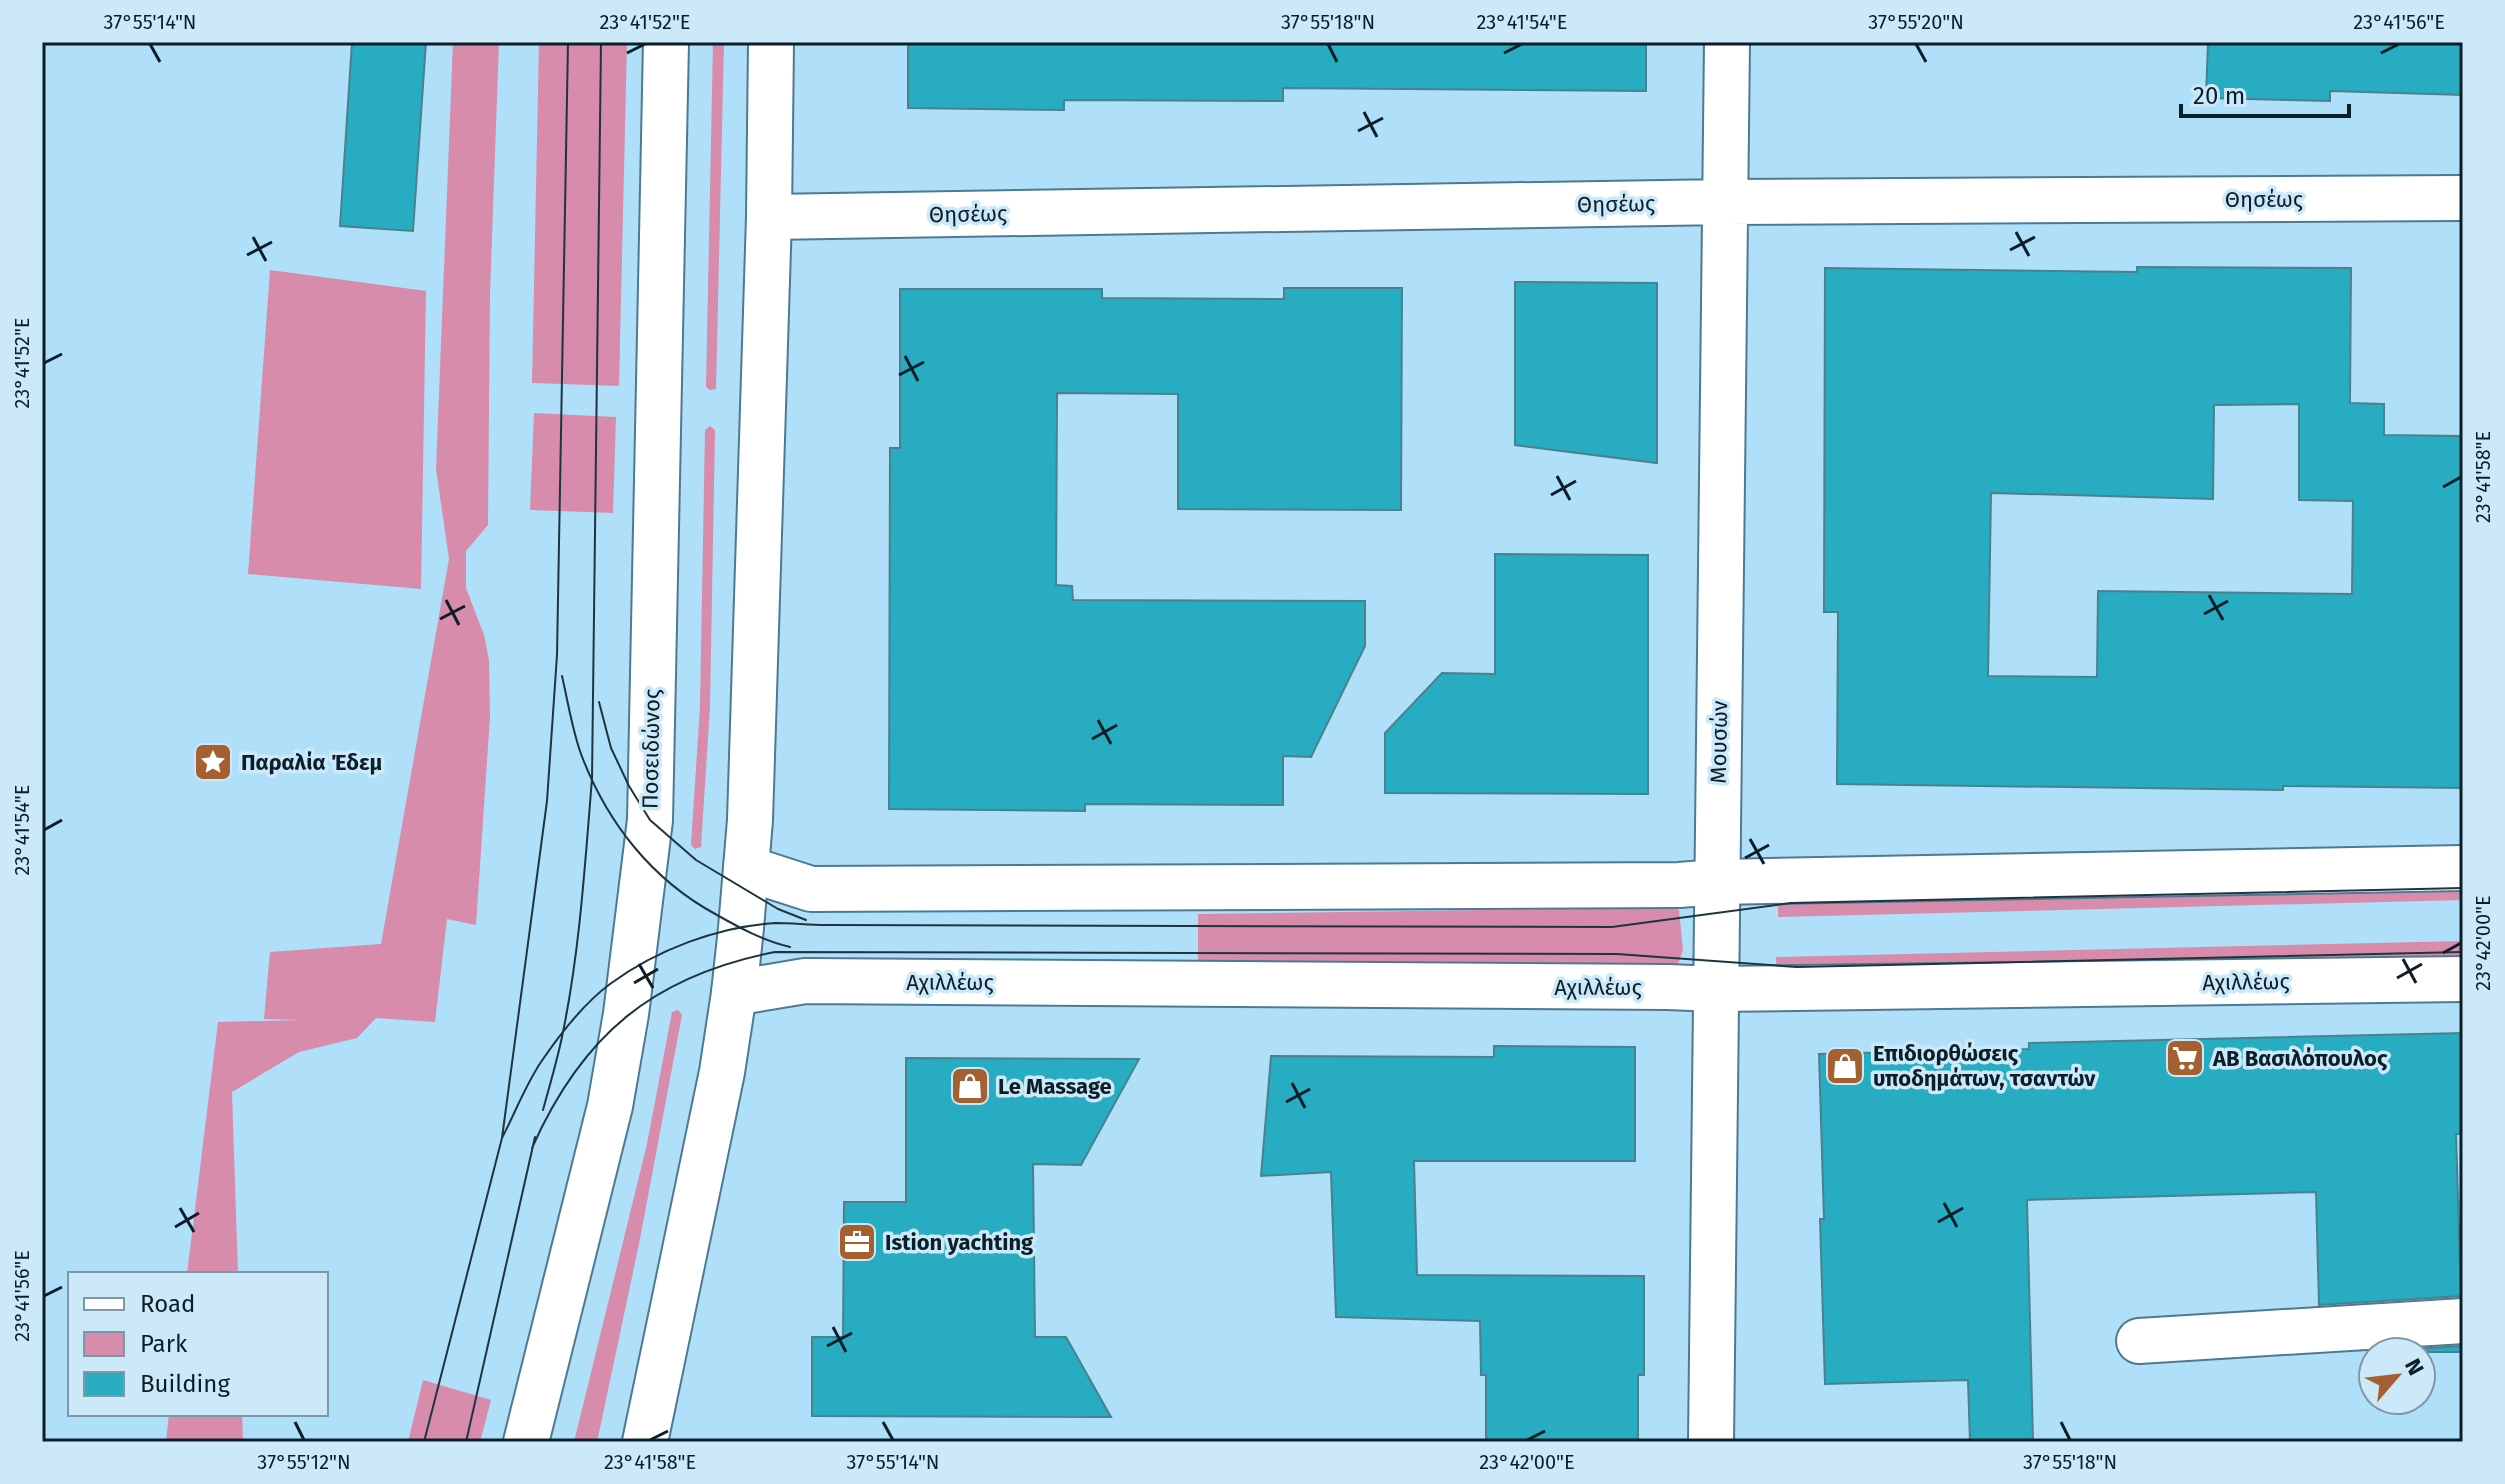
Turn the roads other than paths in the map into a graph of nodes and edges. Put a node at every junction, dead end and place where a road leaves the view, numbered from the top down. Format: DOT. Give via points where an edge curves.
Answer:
graph roads {
  1 [pos="666,42"];
  2 [pos="771,42"];
  3 [pos="1727,42"];
  4 [pos="2463,198"];
  5 [pos="1725,202"];
  6 [pos="769,217"];
  7 [pos="746,868"];
  8 [pos="2463,868"];
  9 [pos="1718,882"];
  10 [pos="2463,979"];
  11 [pos="1716,989"];
  12 [pos="734,993"];
  13 [pos="2463,1321"];
  14 [pos="2139,1341"];
  15 [pos="526,1442"];
  16 [pos="645,1442"];
  17 [pos="1711,1442"];
  1 -- 15 [label="main road, Ποσειδώνος" via="650,820 610,1106"];
  2 -- 6 [label="main road"];
  3 -- 5 [label="main road, Μουσών"];
  4 -- 5 [label="main road, Θησέως"];
  5 -- 6 [label="main road, Θησέως"];
  5 -- 9 [label="main road, Μουσών"];
  6 -- 7 [label="main road"];
  7 -- 9 [label="main road" via="811,889"];
  7 -- 12 [label="main road"];
  8 -- 9 [label="main road"];
  9 -- 11 [label="main road, Μουσών"];
  10 -- 11 [label="main road, Αχιλλέως"];
  11 -- 12 [label="main road, Αχιλλέως" via="805,981"];
  11 -- 17 [label="main road, Μουσών"];
  12 -- 16 [label="main road"];
  13 -- 14 [label="main road"];
}
